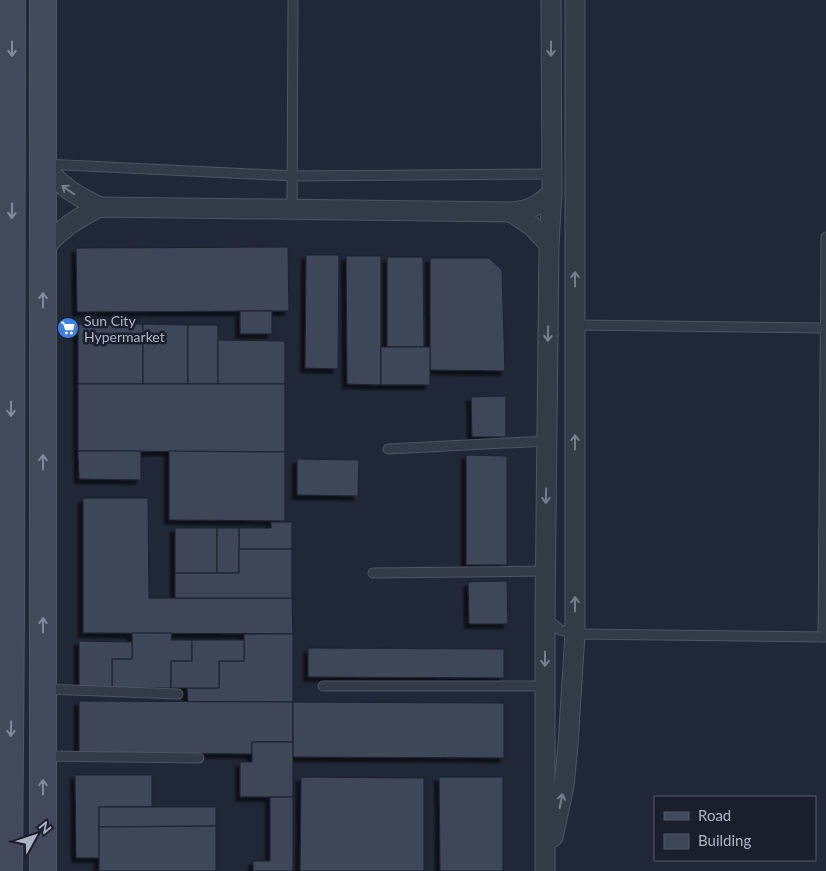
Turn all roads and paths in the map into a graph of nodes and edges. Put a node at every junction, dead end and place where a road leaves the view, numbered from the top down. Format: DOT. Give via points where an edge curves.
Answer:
graph roads {
  1 [pos="12,0"];
  2 [pos="43,0"];
  3 [pos="293,0"];
  4 [pos="551,0"];
  5 [pos="575,0"];
  6 [pos="43,164"];
  7 [pos="6,169"];
  8 [pos="552,174"];
  9 [pos="293,176"];
  10 [pos="552,193"];
  11 [pos="100,208"];
  12 [pos="292,209"];
  13 [pos="511,212"];
  14 [pos="826,237"];
  15 [pos="550,244"];
  16 [pos="43,250"];
  17 [pos="5,318"];
  18 [pos="575,325"];
  19 [pos="825,328"];
  20 [pos="6,368"];
  21 [pos="547,441"];
  22 [pos="388,449"];
  23 [pos="12,529"];
  24 [pos="545,571"];
  25 [pos="374,573"];
  26 [pos="544,614"];
  27 [pos="6,627"];
  28 [pos="575,634"];
  29 [pos="825,637"];
  30 [pos="43,680"];
  31 [pos="323,686"];
  32 [pos="545,686"];
  33 [pos="6,692"];
  34 [pos="178,694"];
  35 [pos="43,756"];
  36 [pos="199,758"];
  37 [pos="545,868"];
  38 [pos="9,871"];
  39 [pos="43,871"];
  1 -- 7 [label="main road, one-way"];
  2 -- 6 [label="main road"];
  3 -- 9 [label="lane"];
  4 -- 8 [label="street, one-way"];
  18 -- 5 [label="street, one-way"];
  6 -- 9 [label="lane"];
  11 -- 6 [label="street, one-way" via="67,190"];
  6 -- 16 [label="main road"];
  7 -- 17 [label="main road, one-way"];
  8 -- 9 [label="lane"];
  8 -- 10 [label="street"];
  9 -- 12 [label="lane"];
  10 -- 13 [label="street" via="528,210"];
  10 -- 15 [label="street"];
  11 -- 12 [label="street"];
  11 -- 16 [label="street" via="62,230"];
  12 -- 13 [label="street"];
  13 -- 15 [label="street"];
  14 -- 19 [label="lane"];
  15 -- 21 [label="street, one-way"];
  30 -- 16 [label="main road, one-way"];
  17 -- 20 [label="main road"];
  18 -- 19 [label="lane"];
  28 -- 18 [label="street, one-way"];
  19 -- 29 [label="lane"];
  20 -- 23 [label="main road, one-way"];
  21 -- 22 [label="lane"];
  21 -- 24 [label="street, one-way"];
  23 -- 27 [label="main road"];
  23 -- 30 [label="main road" via="18,542 23,572 24,656"];
  24 -- 25 [label="lane"];
  24 -- 26 [label="street"];
  26 -- 28 [label="lane" via="560,630"];
  26 -- 32 [label="street, one-way"];
  27 -- 33 [label="main road"];
  28 -- 29 [label="lane"];
  37 -- 28 [label="street, one-way" via="564,786"];
  30 -- 34 [label="lane"];
  30 -- 35 [label="main road"];
  31 -- 32 [label="lane"];
  32 -- 37 [label="street"];
  33 -- 38 [label="main road, one-way"];
  35 -- 36 [label="lane"];
  39 -- 35 [label="main road, one-way"];
}
